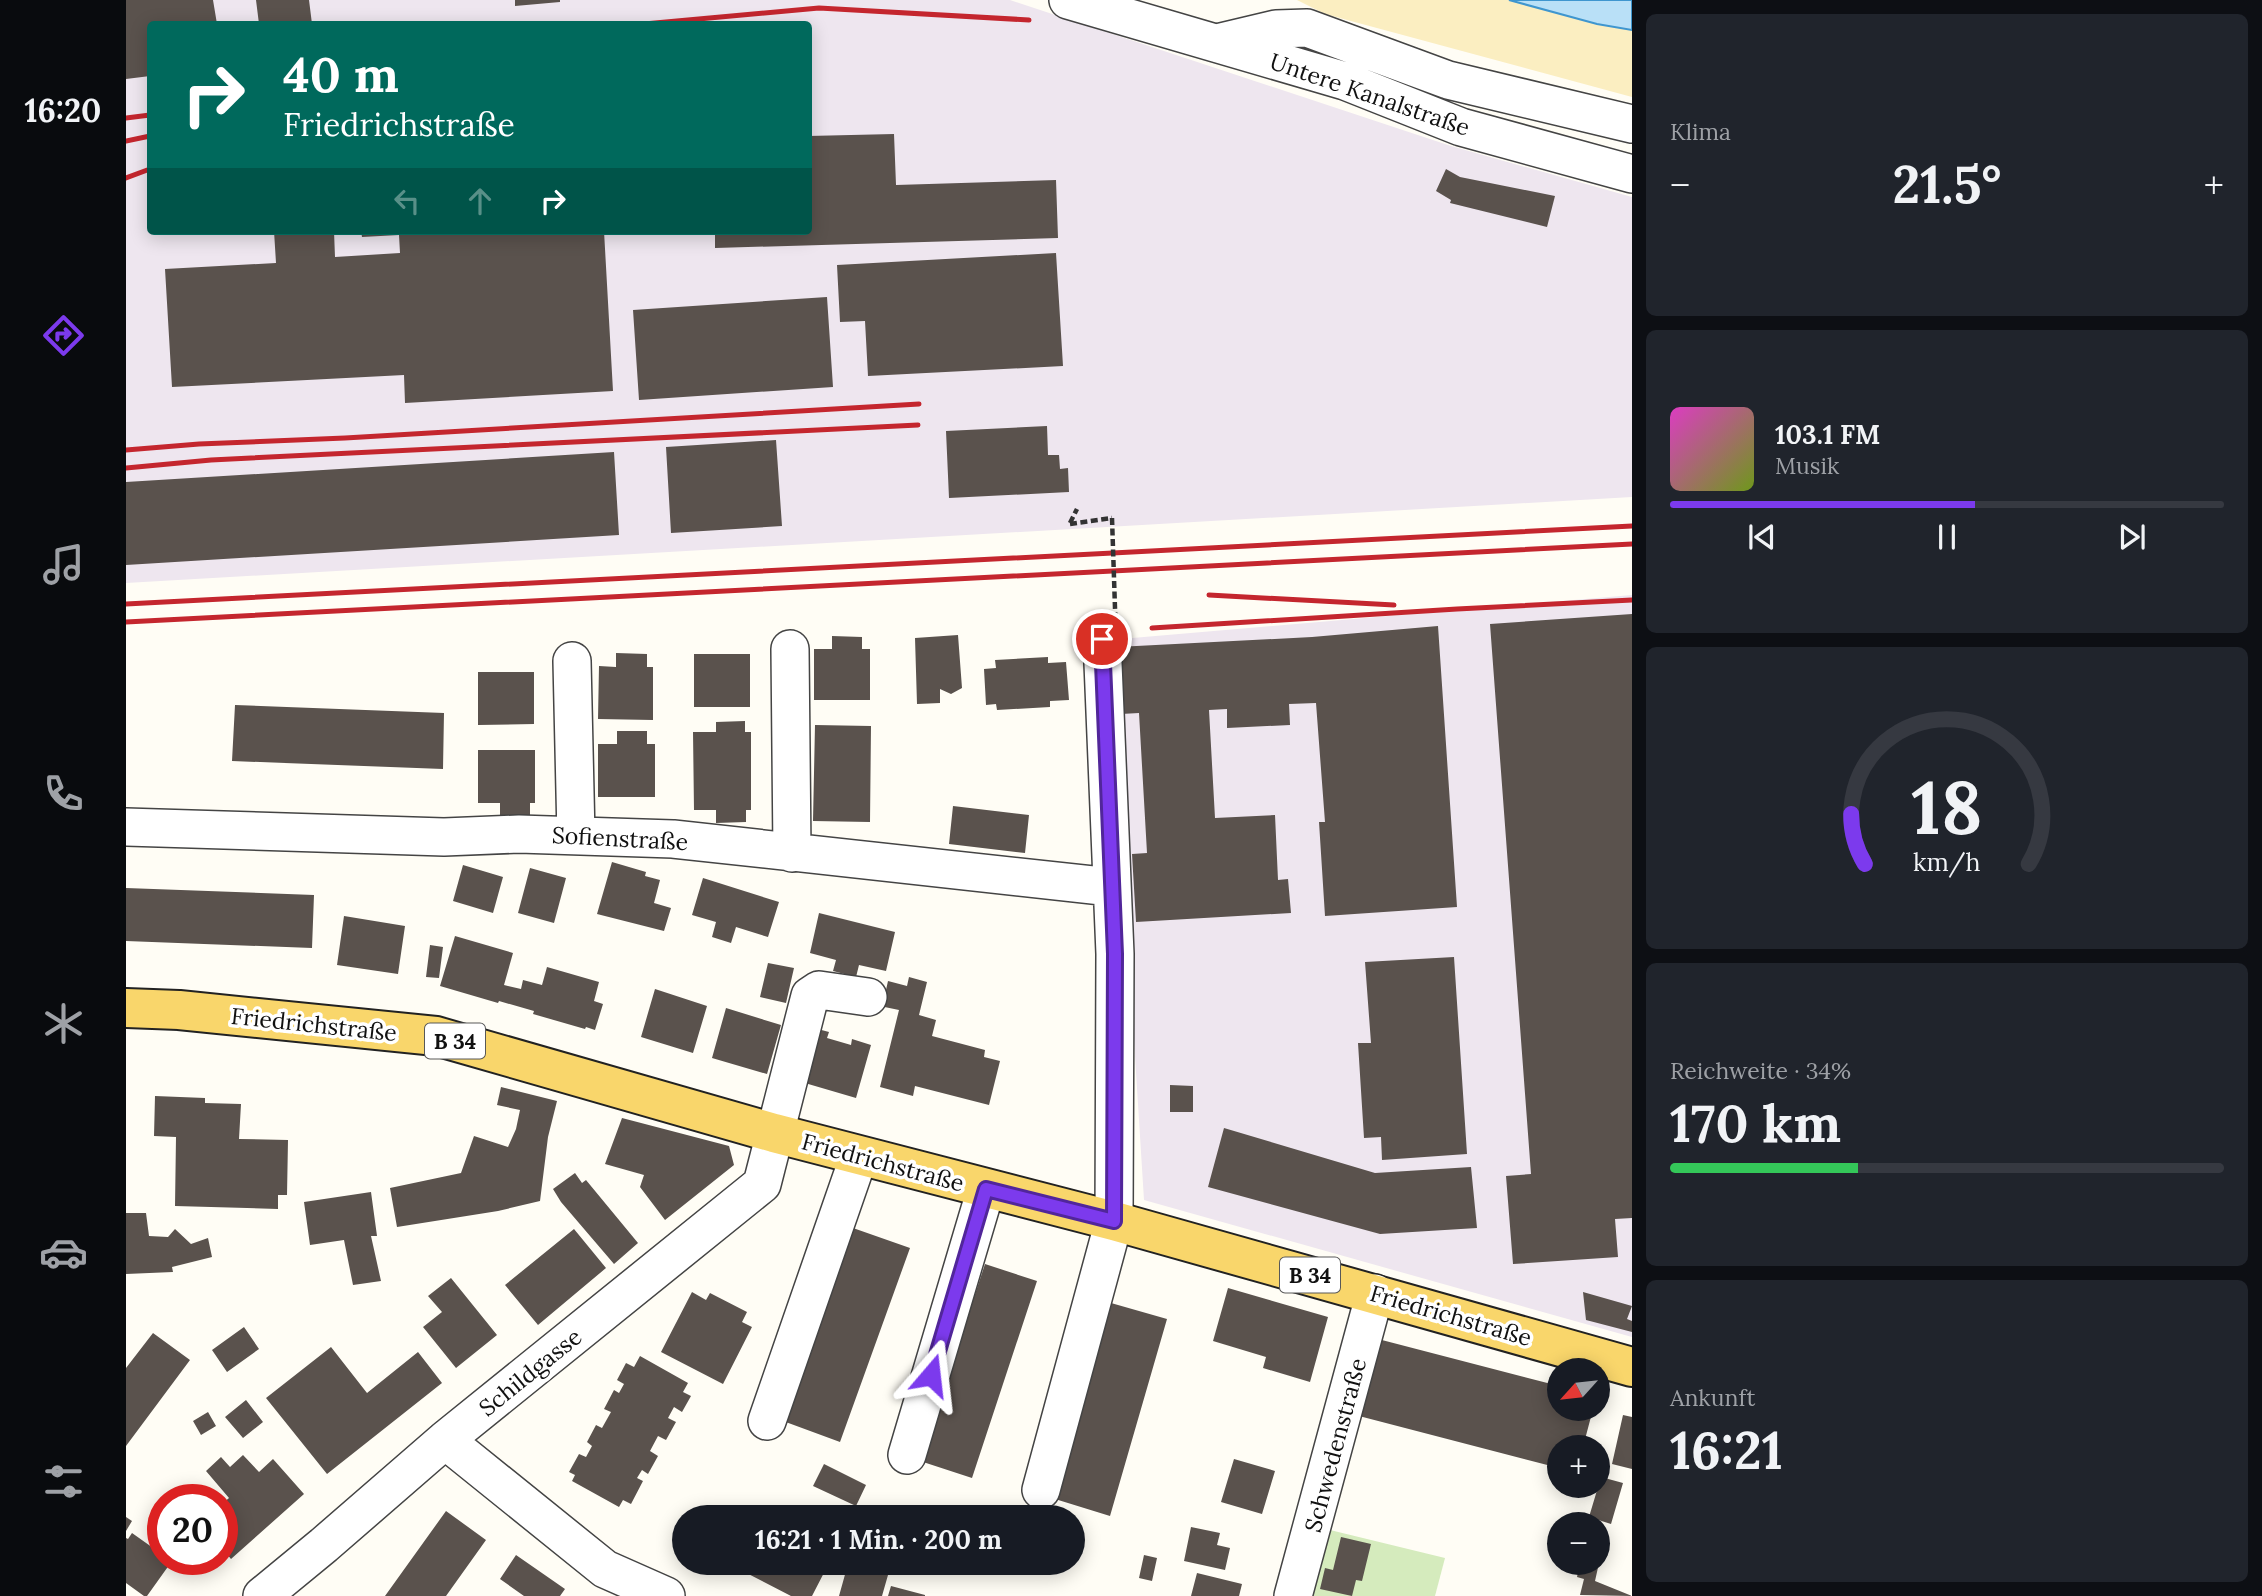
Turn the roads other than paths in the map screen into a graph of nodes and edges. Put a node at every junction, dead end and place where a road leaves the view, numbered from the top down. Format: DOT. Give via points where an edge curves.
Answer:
graph roads {
  1 [pos="1068,0"];
  2 [pos="1216,44"];
  3 [pos="1632,124"];
  4 [pos="1632,174"];
  5 [pos="1109,638"];
  6 [pos="790,649"];
  7 [pos="572,661"];
  8 [pos="126,827"];
  9 [pos="576,836"];
  10 [pos="792,853"];
  11 [pos="1111,887"];
  12 [pos="868,997"];
  13 [pos="126,1008"];
  14 [pos="774,1133"];
  15 [pos="859,1156"];
  16 [pos="986,1189"];
  17 [pos="1114,1221"];
  18 [pos="1375,1293"];
  19 [pos="1632,1367"];
  20 [pos="767,1421"];
  21 [pos="445,1440"];
  22 [pos="907,1455"];
  23 [pos="1041,1490"];
  24 [pos="261,1596"];
  25 [pos="666,1596"];
  26 [pos="1293,1596"];
  1 -- 2 [label="street, Untere Kanalstraße"];
  2 -- 3 [label="street" via="1276,29 1307,28 1448,80"];
  2 -- 4 [label="street, Untere Kanalstraße" via="1345,81 1461,127"];
  5 -- 11 [label="street"];
  6 -- 10 [label="street"];
  7 -- 9 [label="street"];
  8 -- 9 [label="street, Sofienstraße" via="444,837"];
  9 -- 10 [label="street, Sofienstraße" via="673,839"];
  10 -- 11 [label="street, Sofienstraße"];
  11 -- 17 [label="street"];
  12 -- 14 [label="street, Schildgasse" via="819,990 810,996"];
  13 -- 14 [label="main road, Friedrichstraße / B 34" via="436,1035"];
  14 -- 15 [label="main road, Friedrichstraße / B 34"];
  14 -- 21 [label="street, Schildgasse" via="762,1184"];
  15 -- 16 [label="main road, Friedrichstraße / B 34"];
  15 -- 20 [label="street"];
  16 -- 17 [label="main road, Friedrichstraße / B 34"];
  16 -- 22 [label="street"];
  17 -- 18 [label="main road, Friedrichstraße / B 34"];
  17 -- 23 [label="street"];
  18 -- 19 [label="main road, Friedrichstraße / B 34"];
  18 -- 26 [label="street, Schwedenstraße"];
  21 -- 24 [label="street, Schildgasse"];
  21 -- 25 [label="street" via="606,1569"];
}
